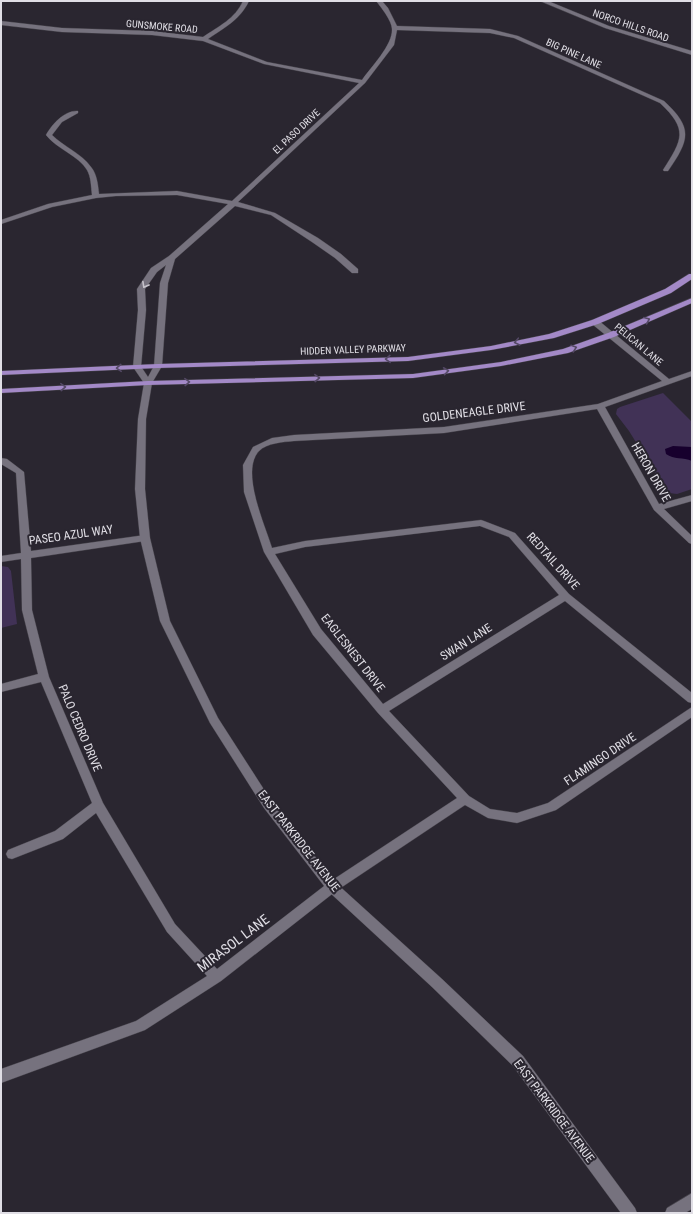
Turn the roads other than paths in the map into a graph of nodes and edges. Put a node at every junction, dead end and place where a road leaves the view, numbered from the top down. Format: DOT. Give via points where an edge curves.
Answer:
graph roads {
  1 [pos="246,1"];
  2 [pos="379,1"];
  3 [pos="543,1"];
  4 [pos="1,23"];
  5 [pos="395,28"];
  6 [pos="204,39"];
  7 [pos="692,53"];
  8 [pos="363,82"];
  9 [pos="76,112"];
  10 [pos="666,170"];
  11 [pos="96,196"];
  12 [pos="233,203"];
  13 [pos="1,222"];
  14 [pos="172,258"];
  15 [pos="355,271"];
  16 [pos="692,276"];
  17 [pos="692,300"];
  18 [pos="595,322"];
  19 [pos="611,335"];
  20 [pos="158,366"];
  21 [pos="137,367"];
  22 [pos="1,373"];
  23 [pos="692,373"];
  24 [pos="668,382"];
  25 [pos="148,383"];
  26 [pos="1,390"];
  27 [pos="600,406"];
  28 [pos="256,449"];
  29 [pos="3,461"];
  30 [pos="692,498"];
  31 [pos="657,508"];
  32 [pos="145,538"];
  33 [pos="692,541"];
  34 [pos="269,552"];
  35 [pos="26,554"];
  36 [pos="1,559"];
  37 [pos="565,596"];
  38 [pos="44,677"];
  39 [pos="1,688"];
  40 [pos="692,699"];
  41 [pos="382,710"];
  42 [pos="692,711"];
  43 [pos="465,799"];
  44 [pos="98,805"];
  45 [pos="517,818"];
  46 [pos="12,854"];
  47 [pos="332,887"];
  48 [pos="216,977"];
  49 [pos="1,1076"];
  50 [pos="692,1200"];
  51 [pos="630,1213"];
  52 [pos="672,1213"];
  1 -- 6 [label="street" via="236,19"];
  2 -- 5 [label="street"];
  3 -- 7 [label="street, NORCO HILLS ROAD" via="614,30"];
  4 -- 6 [label="street, GUNSMOKE ROAD" via="62,30 152,33"];
  5 -- 8 [label="street, EL PASO DRIVE" via="391,45"];
  5 -- 10 [label="street, BIG PINE LANE" via="490,31 516,37 662,102 681,121 685,136"];
  6 -- 8 [label="street, GUNSMOKE ROAD" via="266,63"];
  8 -- 12 [label="street, EL PASO DRIVE"];
  9 -- 11 [label="street" via="60,120 49,135 89,168"];
  11 -- 12 [label="street" via="177,194"];
  11 -- 13 [label="street" via="50,205"];
  12 -- 14 [label="street, EL PASO DRIVE"];
  12 -- 15 [label="street" via="273,214 290,223"];
  14 -- 20 [label="street" via="164,283"];
  14 -- 21 [label="street, EL PASO DRIVE, one-way" via="154,270 141,289 142,310"];
  16 -- 18 [label="main road, HIDDEN VALLEY PARKWAY" via="668,291"];
  19 -- 17 [label="main road, one-way"];
  18 -- 19 [label="street, PELICAN LANE"];
  18 -- 20 [label="main road, HIDDEN VALLEY PARKWAY, one-way" via="551,336 491,348 408,359"];
  19 -- 24 [label="street, PELICAN LANE"];
  25 -- 19 [label="main road, one-way" via="413,376 565,351"];
  20 -- 21 [label="main road, HIDDEN VALLEY PARKWAY"];
  20 -- 25 [label="street, EAST PARKRIDGE AVENUE"];
  21 -- 22 [label="main road, HIDDEN VALLEY PARKWAY, one-way"];
  21 -- 25 [label="street"];
  23 -- 24 [label="street, GOLDENEAGLE DRIVE"];
  24 -- 27 [label="street, GOLDENEAGLE DRIVE"];
  26 -- 25 [label="main road, one-way"];
  25 -- 32 [label="street, EAST PARKRIDGE AVENUE" via="142,419 140,477"];
  27 -- 28 [label="street, GOLDENEAGLE DRIVE" via="444,430 294,438 272,441"];
  27 -- 31 [label="street, HERON DRIVE"];
  28 -- 34 [label="street, EAGLESNEST DRIVE" via="247,465 249,492"];
  29 -- 35 [label="street, PALO CEDRO DRIVE" via="20,472"];
  30 -- 31 [label="street"];
  31 -- 33 [label="street, HERON DRIVE"];
  32 -- 35 [label="street, PASEO AZUL WAY"];
  32 -- 47 [label="street, EAST PARKRIDGE AVENUE" via="165,621 214,720 268,805"];
  34 -- 37 [label="street, REDTAIL DRIVE" via="304,544 481,523 512,535"];
  34 -- 41 [label="street, EAGLESNEST DRIVE" via="317,632"];
  35 -- 36 [label="street, PASEO AZUL WAY"];
  35 -- 38 [label="street, PALO CEDRO DRIVE" via="27,610"];
  37 -- 40 [label="street, REDTAIL DRIVE"];
  37 -- 41 [label="street, SWAN LANE"];
  38 -- 39 [label="street"];
  38 -- 44 [label="street, PALO CEDRO DRIVE"];
  41 -- 43 [label="street, EAGLESNEST DRIVE"];
  42 -- 45 [label="street, FLAMINGO DRIVE" via="552,807"];
  43 -- 45 [label="street, EAGLESNEST DRIVE" via="488,813"];
  43 -- 47 [label="street, MIRASOL LANE"];
  44 -- 46 [label="street" via="59,835"];
  44 -- 48 [label="street, PALO CEDRO DRIVE" via="172,928"];
  47 -- 48 [label="street, MIRASOL LANE"];
  47 -- 51 [label="street, EAST PARKRIDGE AVENUE" via="518,1061"];
  48 -- 49 [label="street, MIRASOL LANE" via="140,1026"];
  50 -- 52 [label="street"];
}
